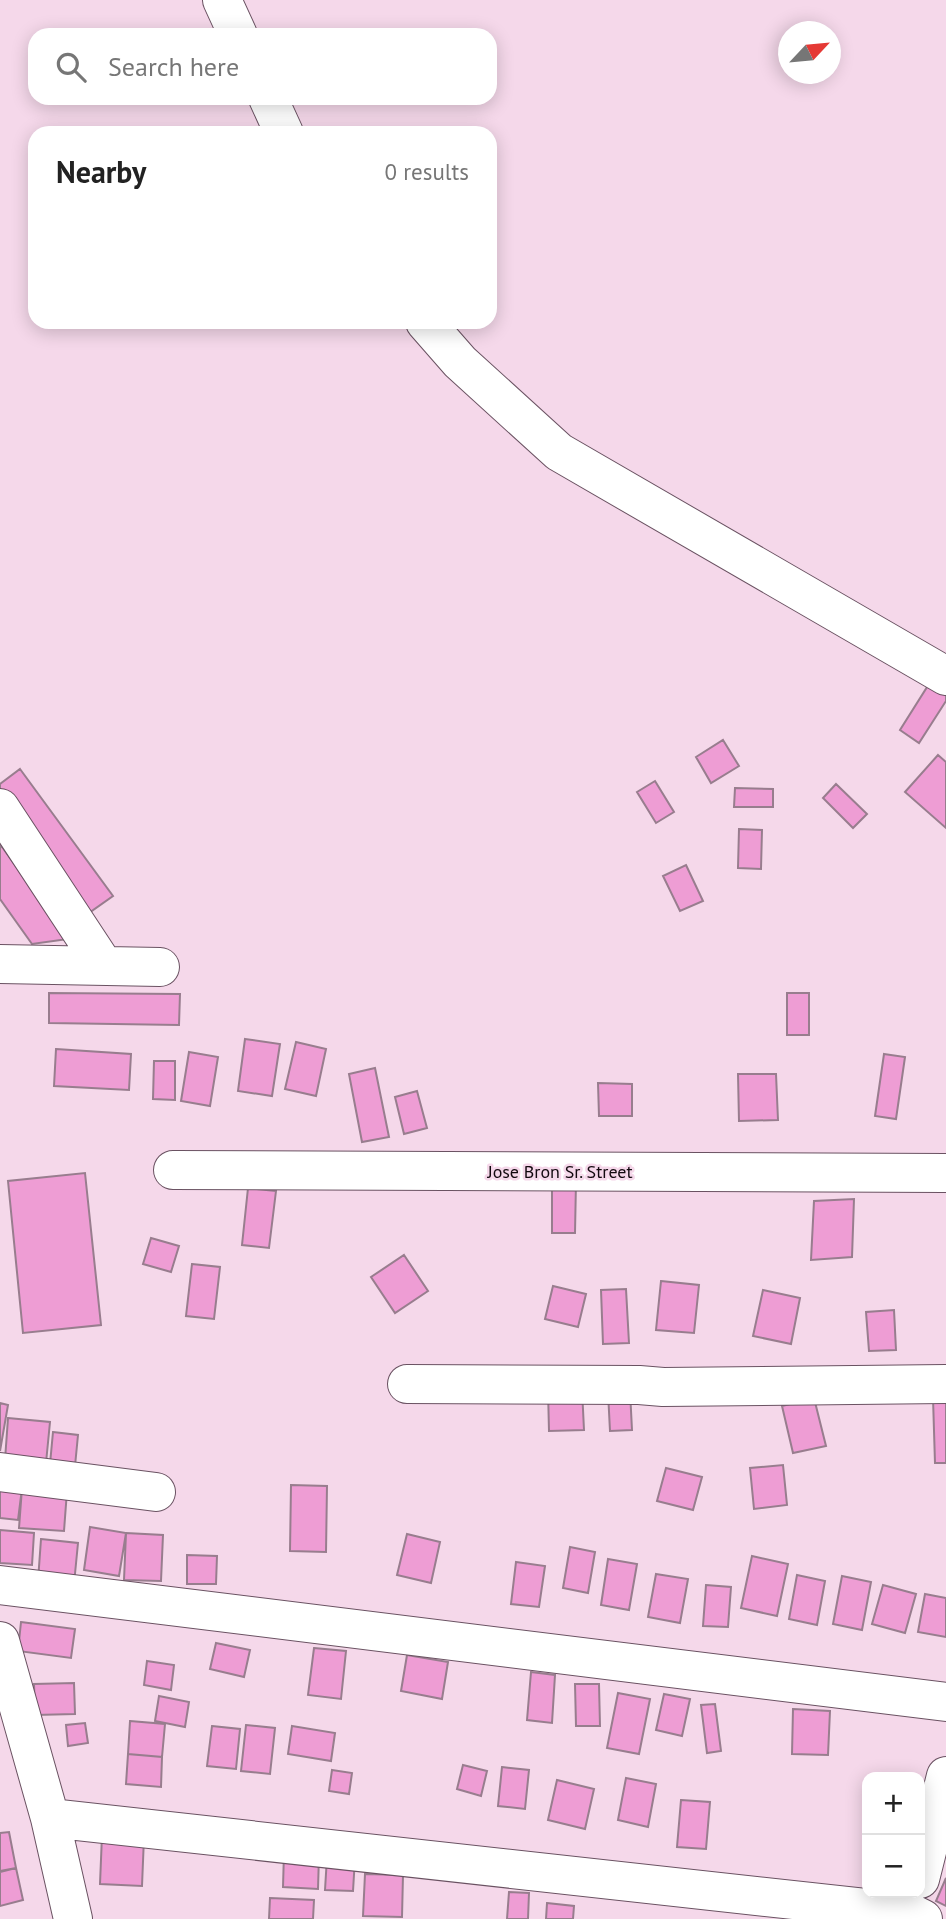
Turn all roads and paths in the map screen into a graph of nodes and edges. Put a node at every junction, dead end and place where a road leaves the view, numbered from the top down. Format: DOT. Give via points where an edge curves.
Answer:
graph roads {
  1 [pos="222,0"];
  2 [pos="235,28"];
  3 [pos="271,105"];
  4 [pos="281,126"];
  5 [pos="431,329"];
  6 [pos="946,676"];
  7 [pos="3,819"];
  8 [pos="0,964"];
  9 [pos="104,966"];
  10 [pos="160,967"];
  11 [pos="173,1170"];
  12 [pos="946,1173"];
  13 [pos="407,1384"];
  14 [pos="946,1384"];
  15 [pos="0,1472"];
  16 [pos="156,1492"];
  17 [pos="0,1585"];
  18 [pos="0,1641"];
  19 [pos="946,1702"];
  20 [pos="946,1776"];
  21 [pos="50,1818"];
  22 [pos="918,1901"];
  23 [pos="73,1919"];
  1 -- 2 [label="street"];
  3 -- 4 [label="street"];
  5 -- 6 [label="street" via="460,362 559,452"];
  7 -- 9 [label="street"];
  8 -- 9 [label="street"];
  9 -- 10 [label="street"];
  11 -- 12 [label="street, Jose Bron Sr. Street"];
  13 -- 14 [label="street"];
  15 -- 16 [label="street"];
  17 -- 19 [label="street"];
  18 -- 21 [label="street"];
  20 -- 22 [label="street"];
  21 -- 22 [label="street"];
  21 -- 23 [label="street"];
}
